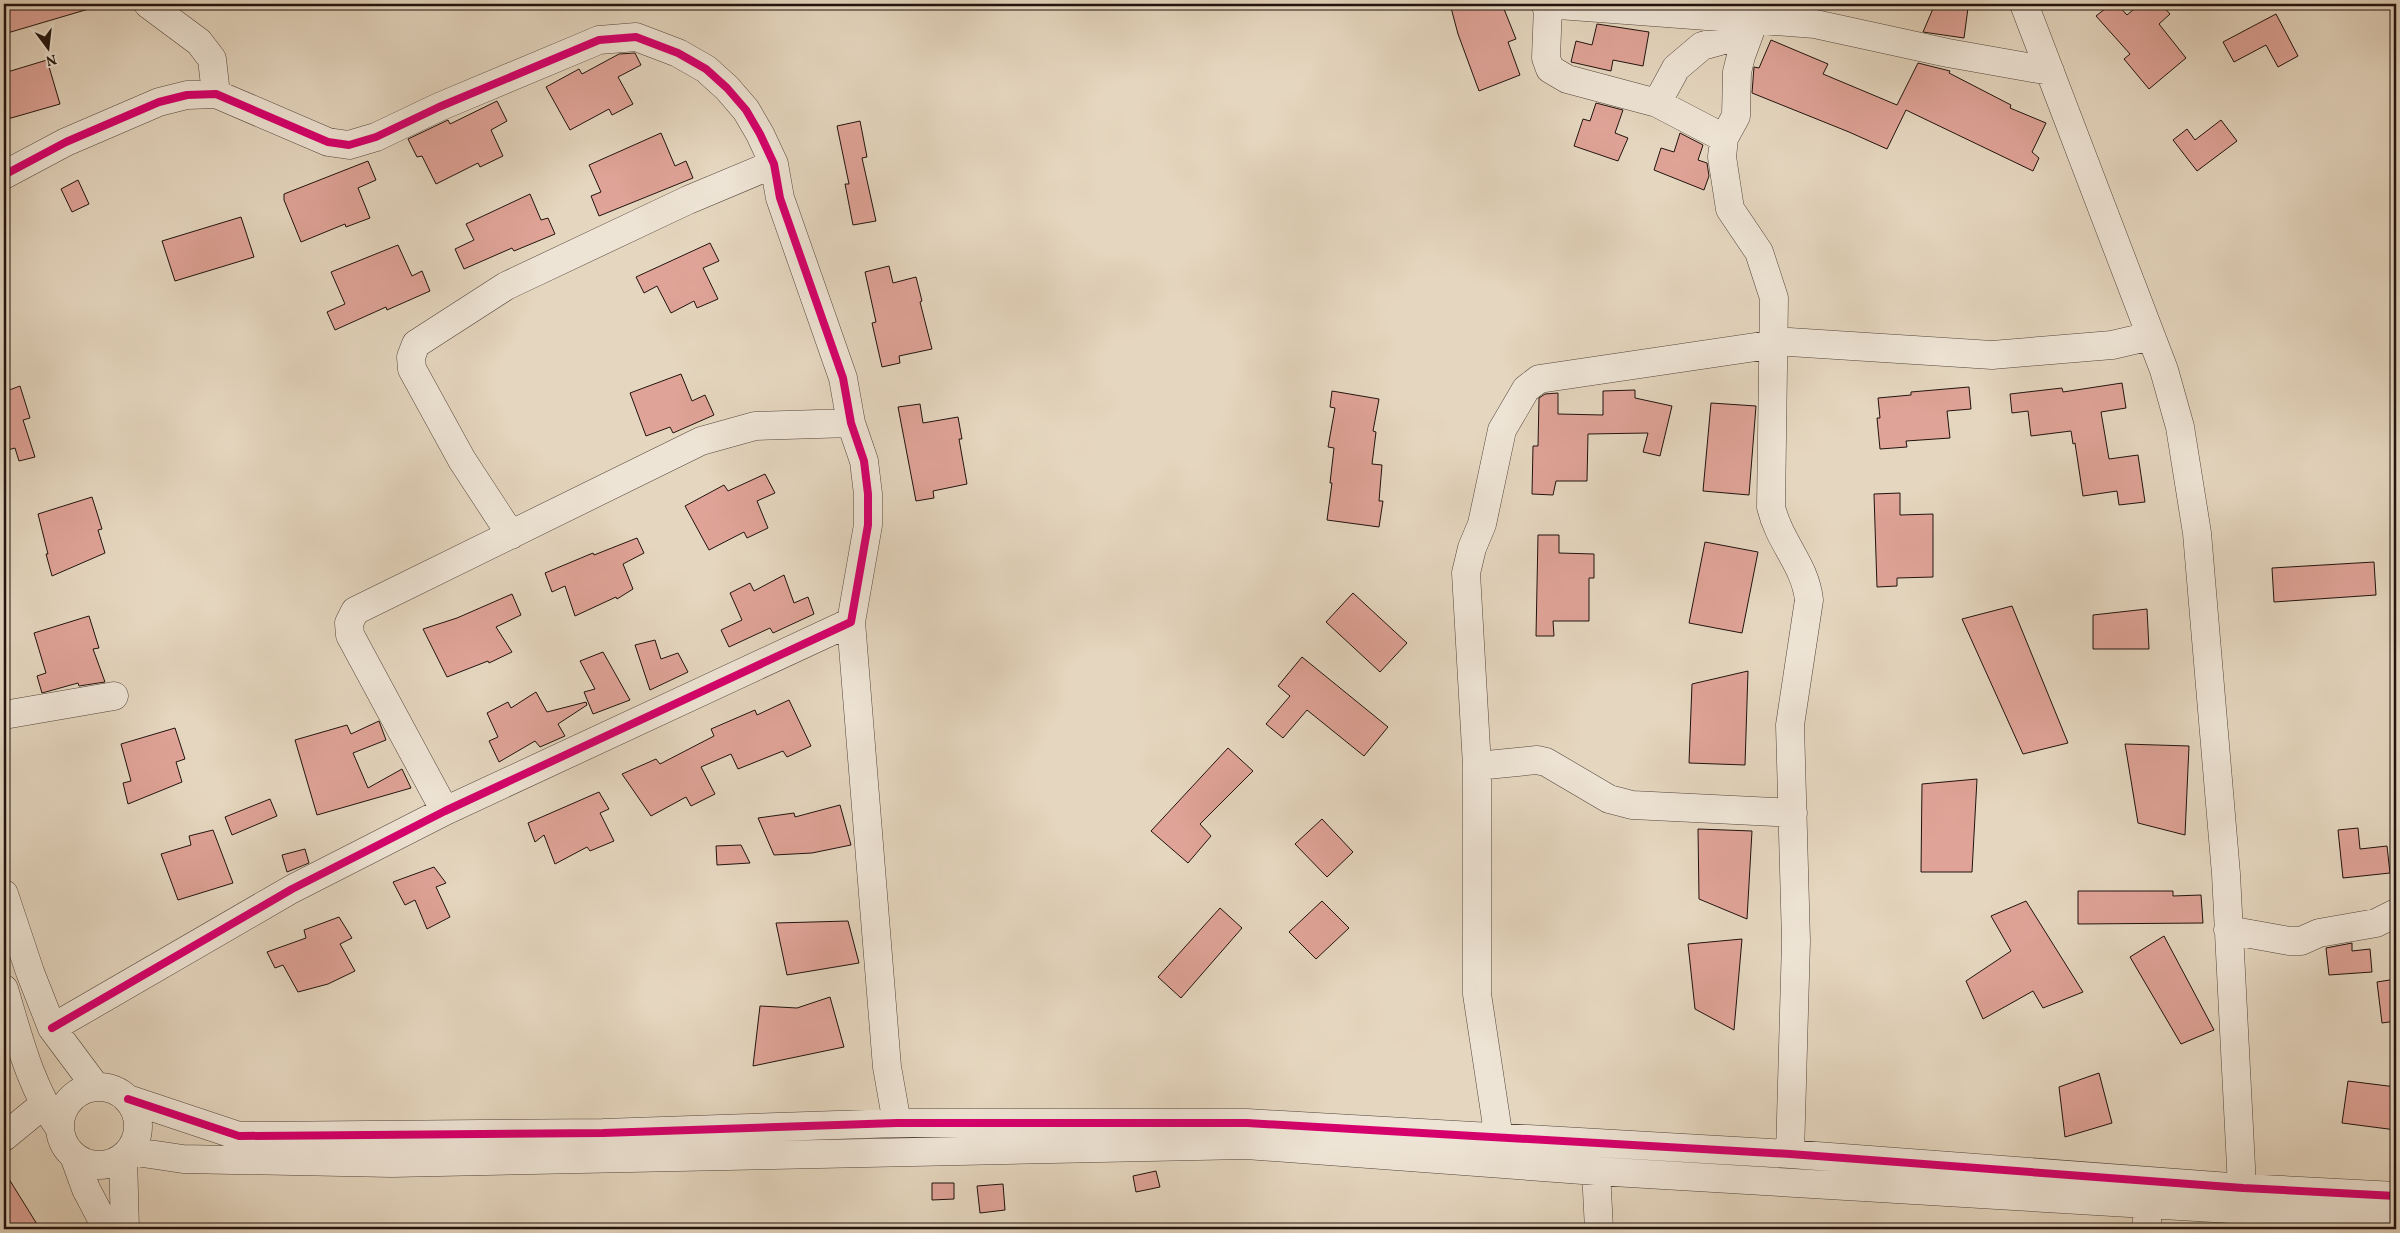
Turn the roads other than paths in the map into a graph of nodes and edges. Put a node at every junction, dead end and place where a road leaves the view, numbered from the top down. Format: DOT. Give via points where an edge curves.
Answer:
graph roads {
  1 [pos="148,4"];
  2 [pos="2024,4"];
  3 [pos="1547,5"];
  4 [pos="1752,26"];
  5 [pos="2050,71"];
  6 [pos="216,94"];
  7 [pos="1657,103"];
  8 [pos="1724,138"];
  9 [pos="774,164"];
  10 [pos="4,175"];
  11 [pos="2151,336"];
  12 [pos="1774,344"];
  13 [pos="851,424"];
  14 [pos="511,534"];
  15 [pos="851,622"];
  16 [pos="114,696"];
  17 [pos="4,715"];
  18 [pos="1477,766"];
  19 [pos="445,811"];
  20 [pos="1792,813"];
  21 [pos="4,894"];
  22 [pos="2396,913"];
  23 [pos="2228,930"];
  24 [pos="30,972"];
  25 [pos="4,980"];
  26 [pos="4,989"];
  27 [pos="52,1028"];
  28 [pos="96,1087"];
  29 [pos="128,1099"];
  30 [pos="43,1105"];
  31 [pos="897,1123"];
  32 [pos="60,1129"];
  33 [pos="1246,1134"];
  34 [pos="4,1137"];
  35 [pos="1499,1139"];
  36 [pos="604,1145"];
  37 [pos="126,1154"];
  38 [pos="1790,1154"];
  39 [pos="74,1156"];
  40 [pos="1596,1172"];
  41 [pos="2396,1196"];
  42 [pos="2243,1198"];
  43 [pos="2146,1205"];
  44 [pos="2396,1219"];
  45 [pos="107,1229"];
  46 [pos="125,1229"];
  47 [pos="1599,1229"];
  1 -- 6 [label="street" via="199,42 212,59"];
  2 -- 5 [label="street"];
  3 -- 4 [label="street" via="1586,5"];
  3 -- 7 [label="street" via="1546,58 1550,69 1567,79"];
  4 -- 5 [label="street" via="1816,24"];
  4 -- 7 [label="street" via="1702,46 1676,68"];
  4 -- 8 [label="street" via="1737,72 1736,116"];
  5 -- 11 [label="street"];
  6 -- 9 [label="street" via="328,142 349,145 368,140 599,40 636,37 678,53 706,69 727,88 746,110"];
  6 -- 10 [label="street" via="187,95 159,102 66,142"];
  7 -- 8 [label="street"];
  8 -- 12 [label="street" via="1722,157 1726,193 1730,209 1759,252 1766,272 1774,298"];
  9 -- 13 [label="street" via="780,198 843,378"];
  9 -- 14 [label="street" via="688,200 506,286 416,344 411,358 412,368 462,460"];
  11 -- 12 [label="street" via="2112,345 1992,355 1788,342"];
  11 -- 23 [label="street" via="2180,427 2197,533"];
  12 -- 18 [label="street" via="1539,379 1526,389 1502,430 1482,524 1466,572"];
  12 -- 20 [label="street" via="1771,508 1787,548 1802,571 1809,600 1790,725"];
  13 -- 14 [label="street" via="754,426 700,441"];
  13 -- 15 [label="street" via="864,461 868,525"];
  14 -- 19 [label="street" via="355,611 349,623 350,635"];
  15 -- 19 [label="street"];
  15 -- 31 [label="street" via="886,1048"];
  16 -- 17 [label="street"];
  18 -- 20 [label="street" via="1546,762 1609,798 1632,806"];
  18 -- 35 [label="street" via="1478,994"];
  19 -- 27 [label="street" via="292,889"];
  20 -- 38 [label="street" via="1796,941"];
  21 -- 24 [label="street"];
  22 -- 23 [label="street" via="2376,923 2319,932 2301,941"];
  23 -- 42 [label="street"];
  24 -- 25 [label="street"];
  24 -- 27 [label="street"];
  26 -- 30 [label="street"];
  27 -- 28 [label="street"];
  28 -- 29 [label="street" via="119,1092"];
  28 -- 32 [label="street" via="84,1090 70,1101 61,1117"];
  29 -- 36 [label="street" via="239,1136"];
  29 -- 37 [label="street" via="138,1120 138,1131"];
  30 -- 32 [label="street"];
  30 -- 34 [label="street"];
  31 -- 33 [label="street"];
  31 -- 36 [label="street"];
  32 -- 39 [label="street" via="62,1139"];
  33 -- 35 [label="street"];
  33 -- 36 [label="street"];
  33 -- 40 [label="street"];
  35 -- 38 [label="street"];
  36 -- 37 [label="street" via="382,1162 183,1159"];
  37 -- 39 [label="street" via="111,1163 98,1165"];
  37 -- 46 [label="street"];
  38 -- 43 [label="street"];
  39 -- 45 [label="street" via="86,1189"];
  40 -- 43 [label="street"];
  40 -- 47 [label="street"];
  41 -- 42 [label="street"];
  42 -- 43 [label="street"];
  42 -- 44 [label="street"];
}
